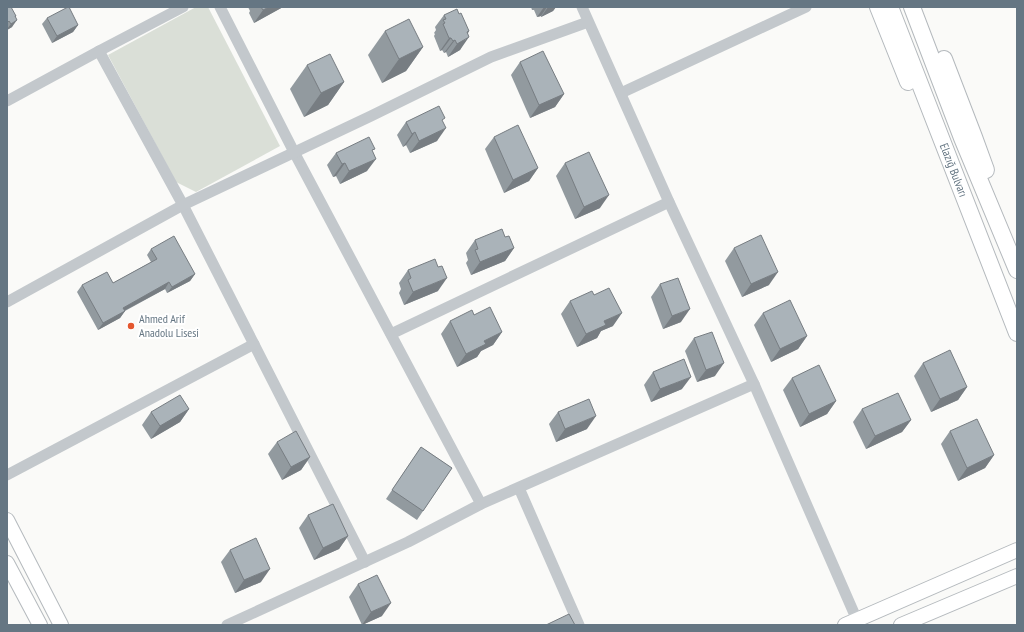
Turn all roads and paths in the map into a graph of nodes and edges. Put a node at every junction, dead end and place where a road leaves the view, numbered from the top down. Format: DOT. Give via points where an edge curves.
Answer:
graph roads {
  1 [pos="183,7"];
  2 [pos="220,7"];
  3 [pos="582,7"];
  4 [pos="806,7"];
  5 [pos="878,7"];
  6 [pos="890,7"];
  7 [pos="912,7"];
  8 [pos="923,7"];
  9 [pos="588,22"];
  10 [pos="99,51"];
  11 [pos="621,93"];
  12 [pos="7,102"];
  13 [pos="294,152"];
  14 [pos="669,202"];
  15 [pos="183,205"];
  16 [pos="1010,254"];
  17 [pos="993,270"];
  18 [pos="1017,270"];
  19 [pos="7,302"];
  20 [pos="391,334"];
  21 [pos="1017,334"];
  22 [pos="254,344"];
  23 [pos="754,384"];
  24 [pos="7,475"];
  25 [pos="519,488"];
  26 [pos="481,504"];
  27 [pos="7,520"];
  28 [pos="1017,550"];
  29 [pos="364,562"];
  30 [pos="7,563"];
  31 [pos="1017,576"];
  32 [pos="851,622"];
  33 [pos="40,625"];
  34 [pos="61,625"];
  35 [pos="227,625"];
  36 [pos="579,625"];
  37 [pos="901,625"];
  1 -- 10 [label="street"];
  2 -- 13 [label="street"];
  3 -- 9 [label="street"];
  4 -- 11 [label="street"];
  5 -- 17 [label="highway" via="949,181"];
  6 -- 17 [label="highway, Elazığ Bulvarı"];
  7 -- 16 [label="highway, Elazığ Bulvarı"];
  8 -- 16 [label="highway" via="983,159"];
  9 -- 11 [label="street"];
  9 -- 13 [label="street" via="491,57"];
  10 -- 12 [label="street"];
  10 -- 15 [label="street"];
  11 -- 14 [label="street"];
  13 -- 15 [label="street"];
  13 -- 20 [label="street"];
  14 -- 20 [label="street"];
  14 -- 23 [label="street"];
  15 -- 19 [label="street"];
  15 -- 22 [label="street"];
  16 -- 18 [label="highway, Elazığ Bulvarı"];
  17 -- 21 [label="highway, Elazığ Bulvarı"];
  20 -- 26 [label="street"];
  22 -- 24 [label="street"];
  22 -- 29 [label="street"];
  23 -- 25 [label="street"];
  23 -- 32 [label="street"];
  25 -- 26 [label="street"];
  25 -- 36 [label="street"];
  26 -- 29 [label="street"];
  27 -- 34 [label="main road"];
  28 -- 32 [label="main road"];
  29 -- 35 [label="street"];
  30 -- 33 [label="main road"];
  31 -- 37 [label="main road"];
}
